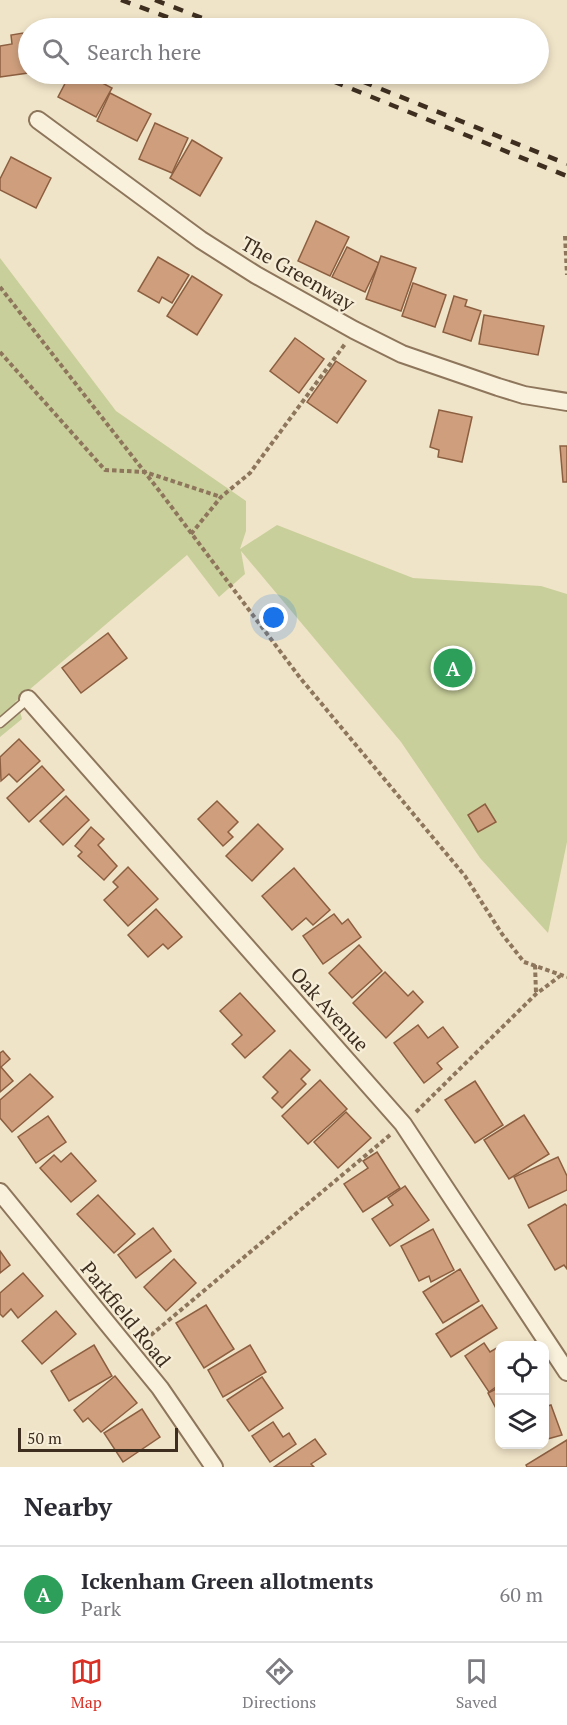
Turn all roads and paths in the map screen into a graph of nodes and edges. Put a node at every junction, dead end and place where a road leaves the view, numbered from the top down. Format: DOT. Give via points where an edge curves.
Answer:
graph roads {
  1 [pos="38,120"];
  2 [pos="565,236"];
  3 [pos="567,275"];
  4 [pos="0,287"];
  5 [pos="354,330"];
  6 [pos="0,352"];
  7 [pos="567,402"];
  8 [pos="145,472"];
  9 [pos="221,497"];
  10 [pos="191,534"];
  11 [pos="27,699"];
  12 [pos="0,723"];
  13 [pos="535,964"];
  14 [pos="560,976"];
  15 [pos="567,977"];
  16 [pos="537,994"];
  17 [pos="403,1124"];
  18 [pos="0,1192"];
  19 [pos="130,1352"];
  20 [pos="567,1372"];
  21 [pos="214,1467"];
  1 -- 5 [label="street, The Greenway" via="201,240"];
  2 -- 3 [label="path"];
  4 -- 8 [label="path"];
  5 -- 7 [label="street, The Greenway" via="402,354 498,387"];
  5 -- 9 [label="path" via="250,473"];
  6 -- 8 [label="path" via="105,470"];
  8 -- 9 [label="path"];
  8 -- 10 [label="path"];
  9 -- 10 [label="path"];
  10 -- 13 [label="path" via="301,679 465,876 524,962"];
  11 -- 12 [label="lane"];
  11 -- 17 [label="street, Oak Avenue"];
  13 -- 14 [label="path"];
  13 -- 16 [label="path"];
  14 -- 15 [label="path"];
  14 -- 16 [label="path"];
  16 -- 17 [label="path"];
  17 -- 19 [label="path"];
  17 -- 20 [label="street, Oak Avenue"];
  18 -- 19 [label="street, Parkfield Road"];
  19 -- 21 [label="street, Parkfield Road"];
}
